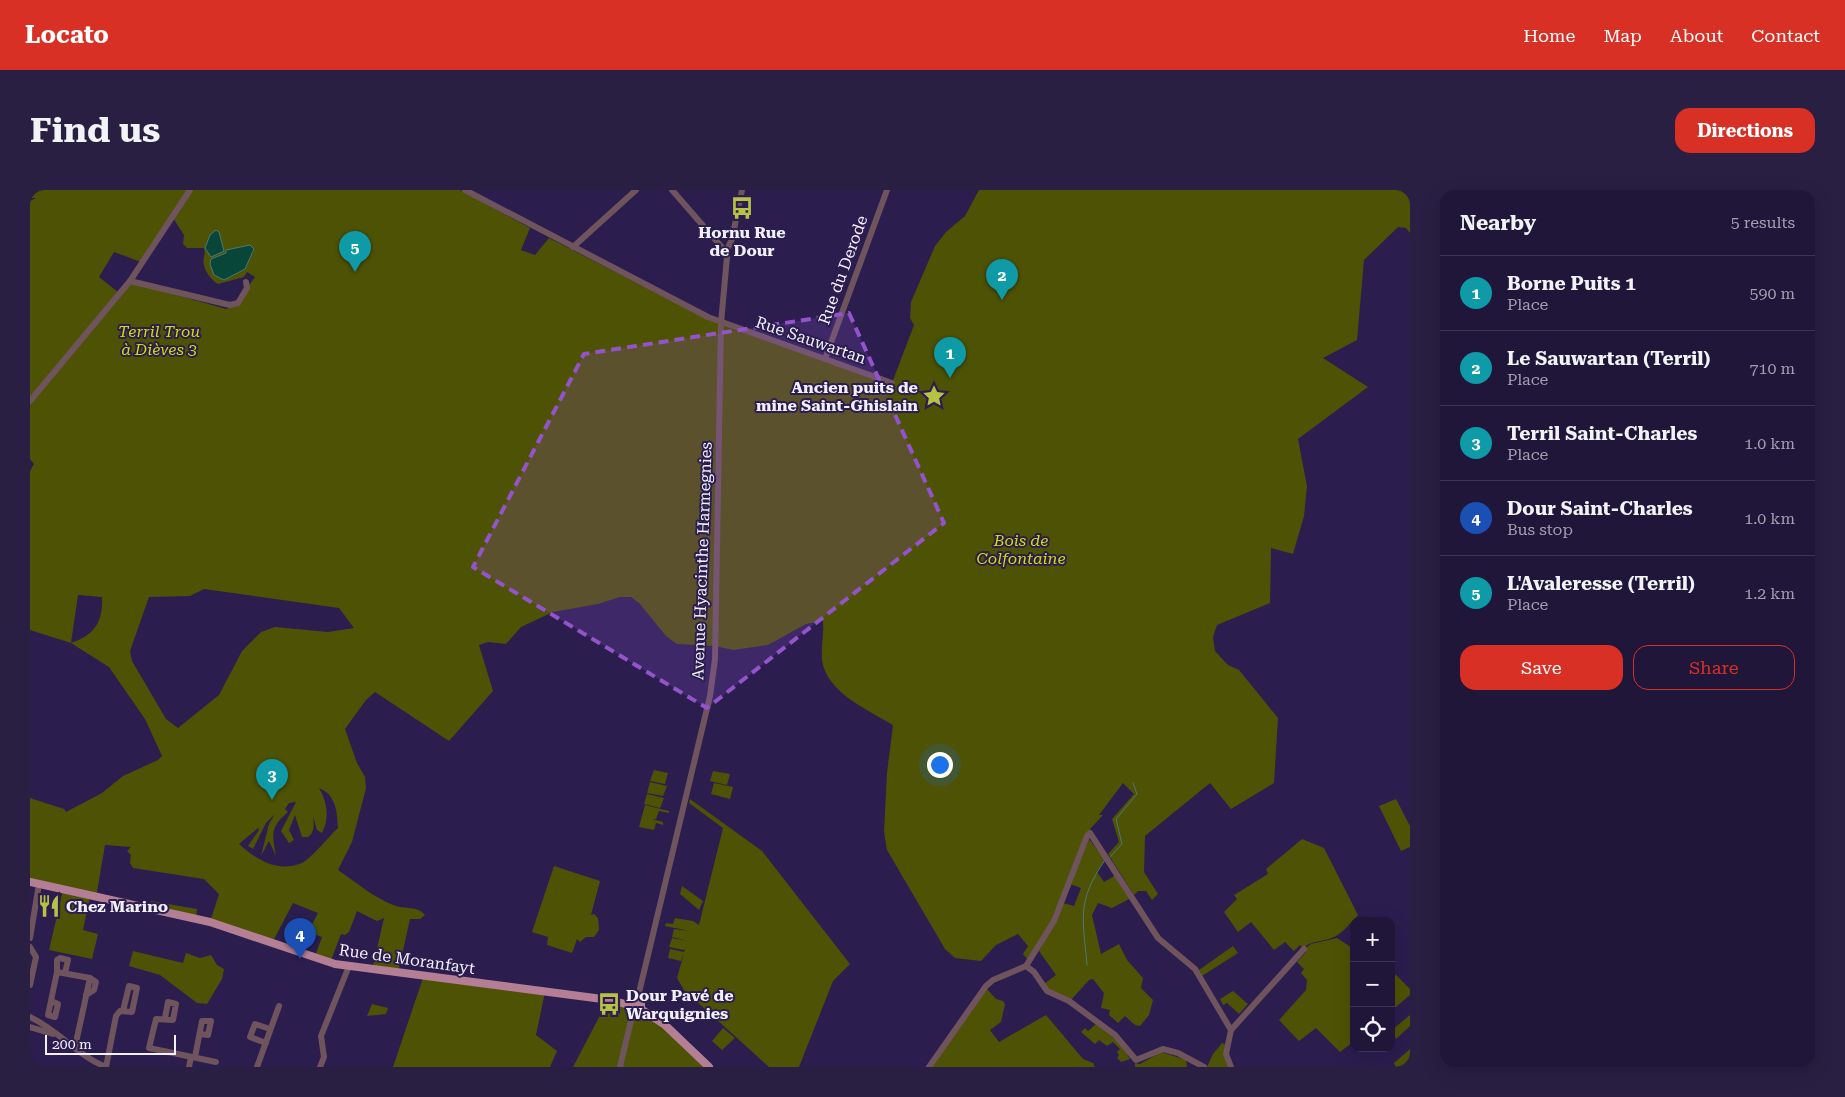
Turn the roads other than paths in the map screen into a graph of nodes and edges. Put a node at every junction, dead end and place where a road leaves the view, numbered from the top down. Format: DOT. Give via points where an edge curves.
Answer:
graph roads {
  1 [pos="190,190"];
  2 [pos="465,190"];
  3 [pos="636,190"];
  4 [pos="672,190"];
  5 [pos="742,190"];
  6 [pos="887,190"];
  7 [pos="574,248"];
  8 [pos="726,252"];
  9 [pos="130,281"];
  10 [pos="246,282"];
  11 [pos="721,323"];
  12 [pos="825,360"];
  13 [pos="892,383"];
  14 [pos="30,401"];
  15 [pos="30,882"];
  16 [pos="39,884"];
  17 [pos="30,938"];
  18 [pos="30,947"];
  19 [pos="1304,949"];
  20 [pos="349,966"];
  21 [pos="1026,966"];
  22 [pos="31,969"];
  23 [pos="56,970"];
  24 [pos="66,973"];
  25 [pos="30,985"];
  26 [pos="51,1001"];
  27 [pos="279,1006"];
  28 [pos="635,1007"];
  29 [pos="124,1011"];
  30 [pos="30,1017"];
  31 [pos="165,1018"];
  32 [pos="42,1026"];
  33 [pos="30,1027"];
  34 [pos="270,1030"];
  35 [pos="1231,1030"];
  36 [pos="200,1034"];
  37 [pos="266,1042"];
  38 [pos="74,1047"];
  39 [pos="193,1057"];
  40 [pos="216,1062"];
  41 [pos="205,1064"];
  42 [pos="105,1065"];
  43 [pos="189,1067"];
  44 [pos="257,1067"];
  45 [pos="320,1067"];
  46 [pos="620,1067"];
  47 [pos="709,1067"];
  48 [pos="929,1067"];
  49 [pos="1204,1067"];
  50 [pos="1231,1067"];
  1 -- 9 [label="street"];
  2 -- 7 [label="street, Rue Sauwartan"];
  3 -- 7 [label="street"];
  4 -- 8 [label="street"];
  5 -- 8 [label="street, Avenue Hyacinthe Harmegnies" via="732,239"];
  6 -- 12 [label="street, Rue du Derode"];
  7 -- 11 [label="street, Rue Sauwartan"];
  8 -- 11 [label="street, Avenue Hyacinthe Harmegnies" via="728,260"];
  9 -- 10 [label="street" via="225,305 238,303 247,288"];
  9 -- 14 [label="street"];
  11 -- 12 [label="street, Rue Sauwartan"];
  11 -- 28 [label="street, Avenue Hyacinthe Harmegnies" via="713,677"];
  12 -- 13 [label="street, Rue Sauwartan"];
  15 -- 16 [label="main road, Rue de Moranfayt"];
  16 -- 17 [label="street"];
  16 -- 20 [label="main road, Rue de Moranfayt" via="237,929 314,958"];
  18 -- 22 [label="street" via="36,957"];
  19 -- 35 [label="street"];
  20 -- 28 [label="main road, Rue de Moranfayt" via="608,1000"];
  20 -- 45 [label="street" via="321,1036 324,1057"];
  21 -- 35 [label="street" via="1054,921 1090,833 1158,938 1195,969"];
  21 -- 48 [label="street" via="986,986"];
  21 -- 49 [label="street" via="1048,991 1069,1001 1115,1035 1136,1060 1163,1049"];
  22 -- 25 [label="street"];
  23 -- 24 [label="street"];
  23 -- 24 [label="street" via="58,959 68,960"];
  23 -- 26 [label="street"];
  24 -- 38 [label="street" via="90,978"];
  27 -- 34 [label="street"];
  28 -- 46 [label="street, Avenue Hyacinthe Harmegnies"];
  28 -- 47 [label="main road" via="665,1025"];
  29 -- 42 [label="street" via="116,1016"];
  30 -- 32 [label="street"];
  31 -- 39 [label="street" via="156,1019 150,1048"];
  32 -- 33 [label="street"];
  32 -- 38 [label="street"];
  34 -- 37 [label="street"];
  34 -- 37 [label="street" via="255,1024 250,1037"];
  35 -- 50 [label="street" via="1226,1054"];
  36 -- 39 [label="street"];
  37 -- 44 [label="street"];
  38 -- 42 [label="street" via="87,1058"];
  39 -- 41 [label="street"];
  39 -- 43 [label="street"];
  40 -- 41 [label="street"];
}
